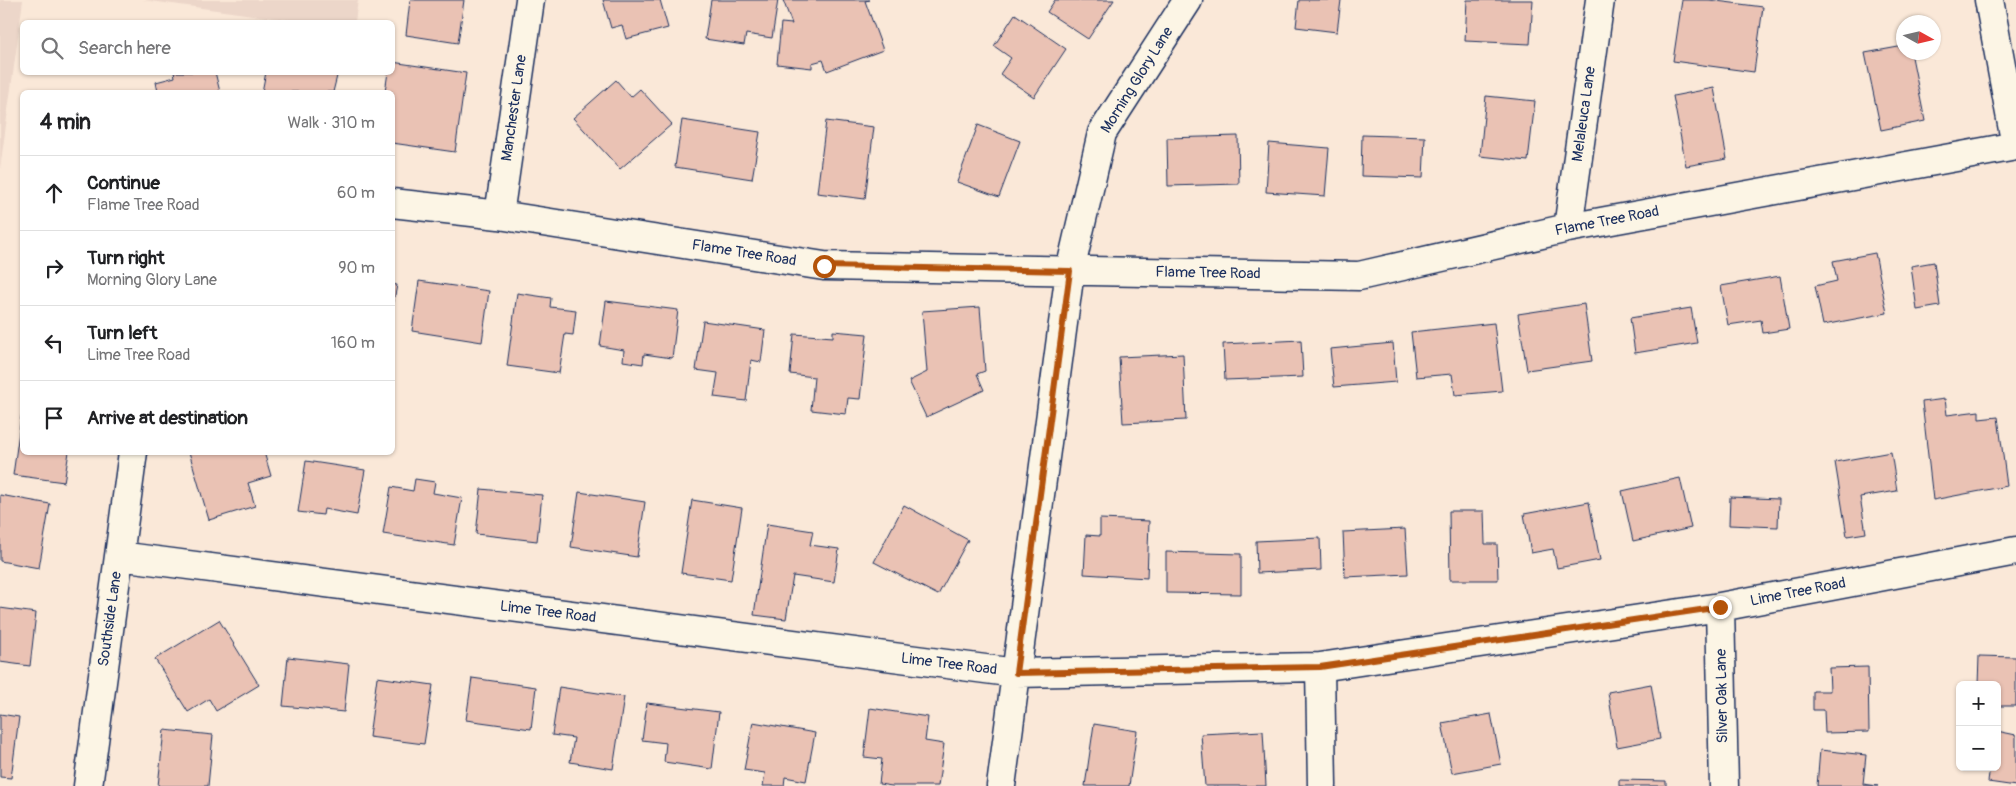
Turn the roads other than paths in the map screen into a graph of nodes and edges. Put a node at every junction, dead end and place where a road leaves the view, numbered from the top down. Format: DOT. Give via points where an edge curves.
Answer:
graph roads {
  1 [pos="530,0"];
  2 [pos="1188,0"];
  3 [pos="1600,0"];
  4 [pos="1989,0"];
  5 [pos="2016,146"];
  6 [pos="395,203"];
  7 [pos="499,216"];
  8 [pos="1568,228"];
  9 [pos="1070,271"];
  10 [pos="133,455"];
  11 [pos="2016,551"];
  12 [pos="119,556"];
  13 [pos="1720,607"];
  14 [pos="1320,667"];
  15 [pos="1016,673"];
  16 [pos="88,786"];
  17 [pos="1001,786"];
  18 [pos="1322,786"];
  19 [pos="1724,786"];
  1 -- 7 [label="street, Manchester Lane"];
  2 -- 9 [label="street, Morning Glory Lane" via="1102,134"];
  3 -- 8 [label="street, Melaleuca Lane"];
  4 -- 5 [label="street"];
  5 -- 8 [label="street, Flame Tree Road"];
  6 -- 7 [label="street, Flame Tree Road"];
  7 -- 9 [label="street, Flame Tree Road" via="824,266"];
  8 -- 9 [label="street, Flame Tree Road" via="1359,276"];
  9 -- 15 [label="street, Morning Glory Lane"];
  10 -- 12 [label="street, Southside Lane"];
  11 -- 13 [label="street, Lime Tree Road"];
  12 -- 15 [label="street, Lime Tree Road"];
  12 -- 16 [label="street, Southside Lane"];
  13 -- 14 [label="street, Lime Tree Road"];
  13 -- 19 [label="street, Silver Oak Lane"];
  14 -- 15 [label="street, Lime Tree Road"];
  14 -- 18 [label="street"];
  15 -- 17 [label="street, Morning Glory Lane"];
}
